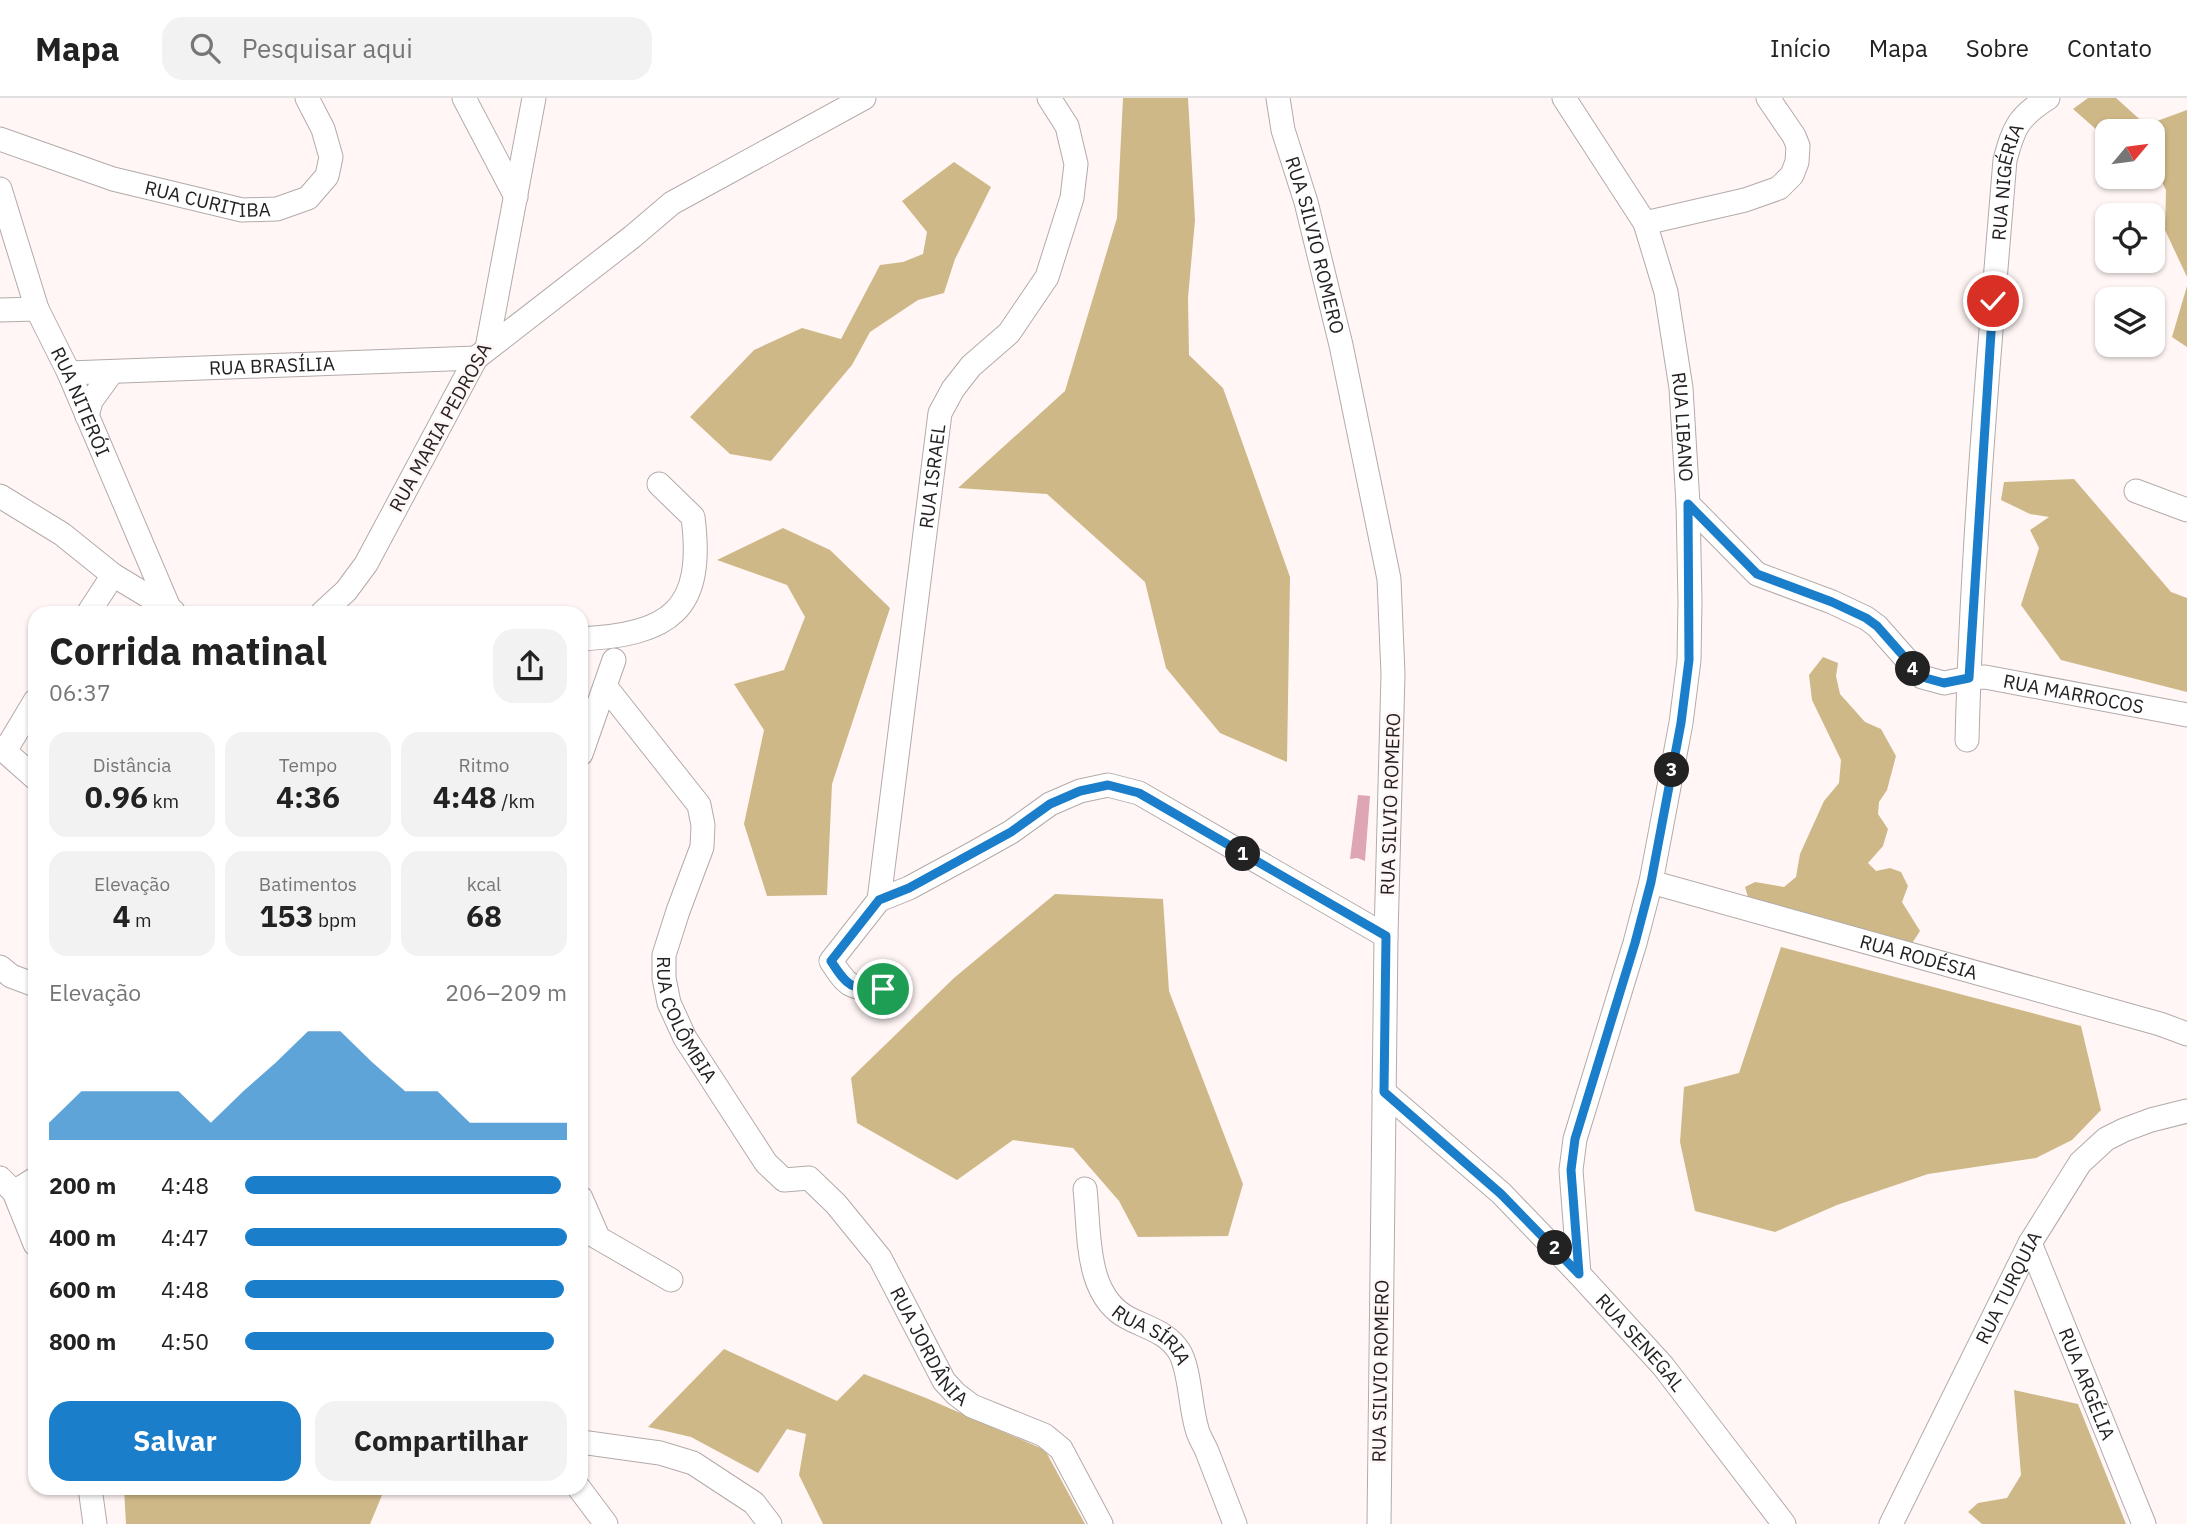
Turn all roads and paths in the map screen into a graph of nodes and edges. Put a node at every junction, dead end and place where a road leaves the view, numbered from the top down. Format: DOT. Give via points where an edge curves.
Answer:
graph roads {
  1 [pos="307,98"];
  2 [pos="464,98"];
  3 [pos="534,98"];
  4 [pos="864,98"];
  5 [pos="1049,98"];
  6 [pos="1278,98"];
  7 [pos="1564,98"];
  8 [pos="1769,98"];
  9 [pos="2048,98"];
  10 [pos="0,139"];
  11 [pos="0,188"];
  12 [pos="516,197"];
  13 [pos="1645,223"];
  14 [pos="37,309"];
  15 [pos="0,310"];
  16 [pos="482,353"];
  17 [pos="112,372"];
  18 [pos="69,373"];
  19 [pos="87,416"];
  20 [pos="659,484"];
  21 [pos="2136,491"];
  22 [pos="0,496"];
  23 [pos="1688,504"];
  24 [pos="2187,510"];
  25 [pos="113,575"];
  26 [pos="93,606"];
  27 [pos="166,606"];
  28 [pos="173,606"];
  29 [pos="330,606"];
  30 [pos="588,638"];
  31 [pos="614,660"];
  32 [pos="1969,678"];
  33 [pos="605,686"];
  34 [pos="28,711"];
  35 [pos="2187,715"];
  36 [pos="588,734"];
  37 [pos="1967,740"];
  38 [pos="2,749"];
  39 [pos="28,772"];
  40 [pos="1651,882"];
  41 [pos="879,900"];
  42 [pos="1386,936"];
  43 [pos="0,967"];
  44 [pos="28,982"];
  45 [pos="883,989"];
  46 [pos="2187,1034"];
  47 [pos="1384,1092"];
  48 [pos="2187,1111"];
  49 [pos="766,1163"];
  50 [pos="28,1180"];
  51 [pos="7,1185"];
  52 [pos="1085,1189"];
  53 [pos="28,1229"];
  54 [pos="589,1233"];
  55 [pos="2030,1243"];
  56 [pos="1579,1274"];
  57 [pos="671,1280"];
  58 [pos="588,1443"];
  59 [pos="91,1495"];
  60 [pos="584,1495"];
  61 [pos="95,1524"];
  62 [pos="606,1524"];
  63 [pos="770,1524"];
  64 [pos="1101,1524"];
  65 [pos="1235,1524"];
  66 [pos="1379,1524"];
  67 [pos="1784,1524"];
  68 [pos="1892,1524"];
  69 [pos="2144,1524"];
  1 -- 10 [label="street, RUA CURITIBA" via="331,157 327,176 308,198 277,209 242,210 113,179"];
  2 -- 12 [label="street"];
  3 -- 12 [label="street, RUA MARIA PEDROSA"];
  4 -- 16 [label="street" via="672,203"];
  5 -- 41 [label="street, RUA ISRAEL" via="1067,126 1076,164 1072,198 1047,277 1009,333 953,389 940,413"];
  6 -- 42 [label="street, RUA SILVIO ROMERO" via="1341,345 1389,579 1394,674"];
  7 -- 13 [label="street, RUA LIBANO"];
  8 -- 13 [label="street" via="1798,146 1792,175 1779,188 1745,200"];
  9 -- 32 [label="street, RUA NIGÉRIA" via="2013,130 2005,160"];
  11 -- 14 [label="street, RUA NITERÓI"];
  12 -- 16 [label="street, RUA MARIA PEDROSA"];
  13 -- 23 [label="street, RUA LIBANO" via="1666,292 1679,374"];
  14 -- 15 [label="street"];
  14 -- 18 [label="street, RUA NITERÓI"];
  16 -- 17 [label="street, RUA BRASÍLIA"];
  16 -- 29 [label="street, RUA MARIA PEDROSA" via="366,564"];
  17 -- 18 [label="street, RUA BRASÍLIA"];
  17 -- 19 [label="street" via="91,401"];
  18 -- 19 [label="street, RUA NITERÓI"];
  19 -- 28 [label="street, RUA NITERÓI"];
  20 -- 30 [label="street" via="693,517 697,556 690,589 677,610 662,622 629,635"];
  21 -- 24 [label="street"];
  22 -- 25 [label="street" via="62,534"];
  23 -- 32 [label="street, RUA MARROCOS" via="1757,574 1866,618 1922,677 1944,683"];
  23 -- 40 [label="street, RUA LIBANO" via="1689,660"];
  25 -- 26 [label="street"];
  25 -- 27 [label="street"];
  31 -- 33 [label="street"];
  32 -- 35 [label="street, RUA MARROCOS" via="2002,680"];
  32 -- 37 [label="street, RUA NIGÉRIA"];
  33 -- 36 [label="street"];
  33 -- 49 [label="street, RUA COLÔMBIA" via="699,805 702,847 664,955 664,978 669,1003 685,1038"];
  34 -- 38 [label="street"];
  38 -- 39 [label="street"];
  40 -- 46 [label="street, RUA RODÉSIA"];
  40 -- 56 [label="street, RUA LIBANO" via="1575,1139 1571,1170"];
  41 -- 42 [label="street" via="1011,832 1050,804 1108,785 1139,793"];
  41 -- 45 [label="street" via="831,961 845,983"];
  42 -- 47 [label="street, RUA SILVIO ROMERO"];
  43 -- 44 [label="street"];
  47 -- 56 [label="street, RUA SENEGAL" via="1501,1194"];
  47 -- 66 [label="street, RUA SILVIO ROMERO"];
  48 -- 55 [label="street, RUA TURQUIA" via="2106,1139 2080,1163"];
  49 -- 64 [label="street, RUA JORDÂNIA" via="784,1180 809,1178 836,1204 880,1258 944,1381 972,1406 1044,1434 1061,1449"];
  50 -- 51 [label="street"];
  51 -- 53 [label="street"];
  52 -- 65 [label="street, RUA SÍRIA" via="1099,1289 1117,1311 1161,1333 1181,1353 1197,1431"];
  54 -- 57 [label="street"];
  55 -- 68 [label="street, RUA TURQUIA"];
  55 -- 69 [label="street, RUA ARGÉLIA"];
  56 -- 67 [label="street, RUA SENEGAL" via="1663,1366"];
  58 -- 63 [label="street" via="660,1453 693,1463 754,1503"];
  59 -- 61 [label="street"];
  60 -- 62 [label="street"];
}
